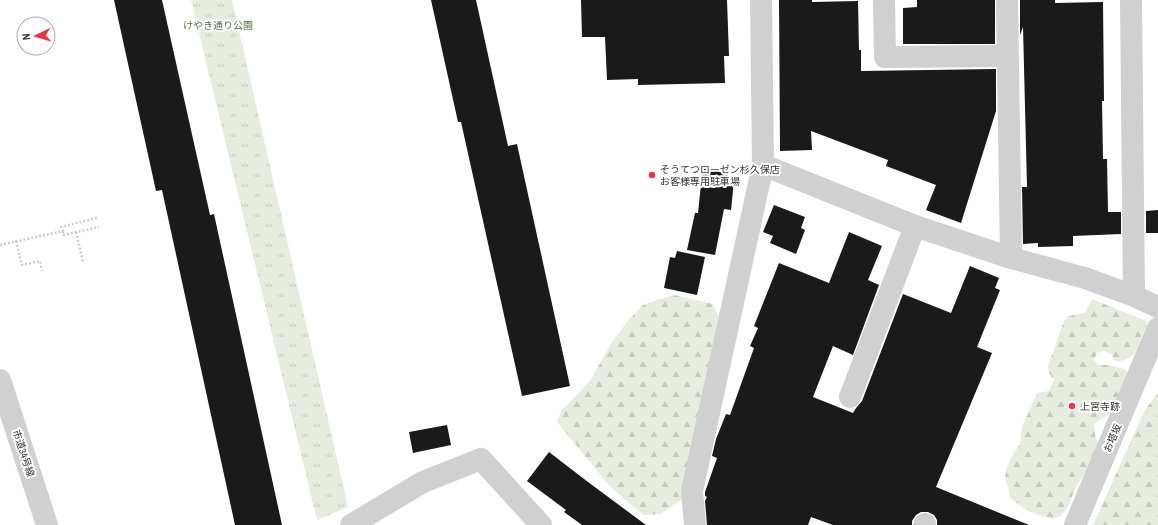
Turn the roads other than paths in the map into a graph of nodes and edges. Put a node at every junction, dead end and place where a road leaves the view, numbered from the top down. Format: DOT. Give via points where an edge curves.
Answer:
graph roads {
  1 [pos="761,0"];
  2 [pos="884,0"];
  3 [pos="1007,0"];
  4 [pos="1131,0"];
  5 [pos="1008,56"];
  6 [pos="763,165"];
  7 [pos="915,226"];
  8 [pos="1011,258"];
  9 [pos="1134,296"];
  10 [pos="1158,307"];
  11 [pos="1158,328"];
  12 [pos="0,380"];
  13 [pos="850,398"];
  14 [pos="47,525"];
  15 [pos="351,525"];
  16 [pos="541,525"];
  17 [pos="695,525"];
  18 [pos="1075,525"];
  1 -- 6 [label="street"];
  2 -- 5 [label="street" via="885,57"];
  3 -- 5 [label="street"];
  4 -- 9 [label="street"];
  5 -- 8 [label="street"];
  6 -- 7 [label="street"];
  6 -- 17 [label="street" via="692,491"];
  7 -- 8 [label="street"];
  7 -- 13 [label="street"];
  8 -- 9 [label="street" via="1085,278"];
  9 -- 10 [label="street"];
  11 -- 18 [label="street, お塔坂"];
  12 -- 14 [label="street, 市道34号線"];
  15 -- 16 [label="street" via="423,482 480,459"];
}
